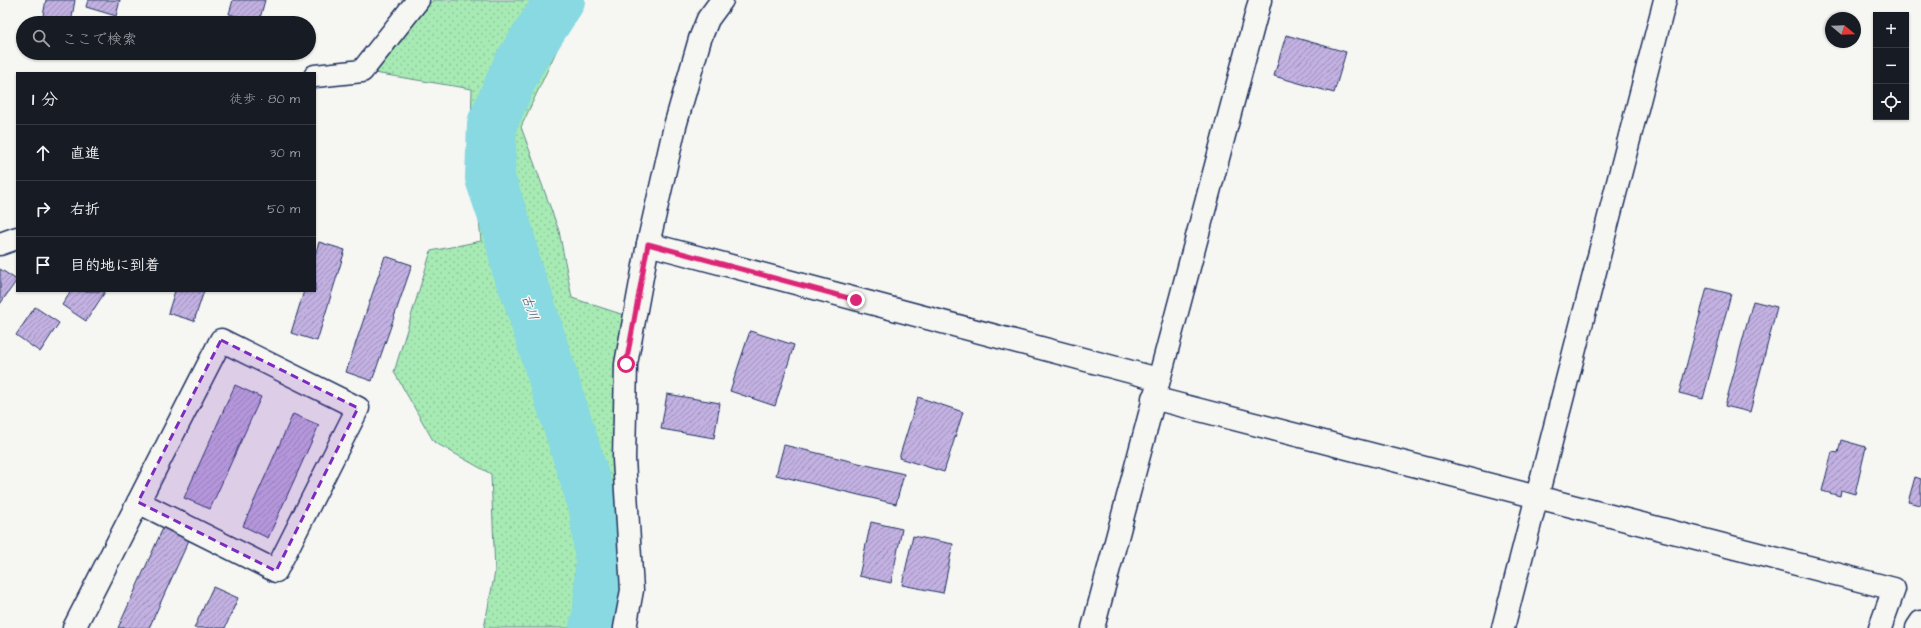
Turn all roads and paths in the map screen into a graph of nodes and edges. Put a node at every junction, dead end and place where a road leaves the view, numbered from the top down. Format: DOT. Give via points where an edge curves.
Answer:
graph roads {
  1 [pos="418,0"];
  2 [pos="722,0"];
  3 [pos="1260,0"];
  4 [pos="1665,0"];
  5 [pos="316,76"];
  6 [pos="16,238"];
  7 [pos="0,244"];
  8 [pos="648,244"];
  9 [pos="1156,388"];
  10 [pos="1537,497"];
  11 [pos="138,502"];
  12 [pos="1921,622"];
  13 [pos="74,628"];
  14 [pos="625,628"];
  15 [pos="1093,628"];
  16 [pos="1503,628"];
  17 [pos="1880,628"];
  18 [pos="1917,628"];
  1 -- 5 [label="street" via="362,71"];
  2 -- 8 [label="street" via="708,19 700,39 675,126"];
  3 -- 9 [label="street"];
  4 -- 10 [label="street"];
  6 -- 7 [label="street"];
  8 -- 9 [label="street"];
  8 -- 14 [label="street" via="626,364 624,459 632,590"];
  9 -- 10 [label="street"];
  9 -- 15 [label="street"];
  10 -- 16 [label="street"];
  10 -- 17 [label="street" via="1894,589"];
  11 -- 11 [label="street" via="221,340 358,408 276,571"];
  11 -- 13 [label="street"];
  12 -- 18 [label="street"];
}
